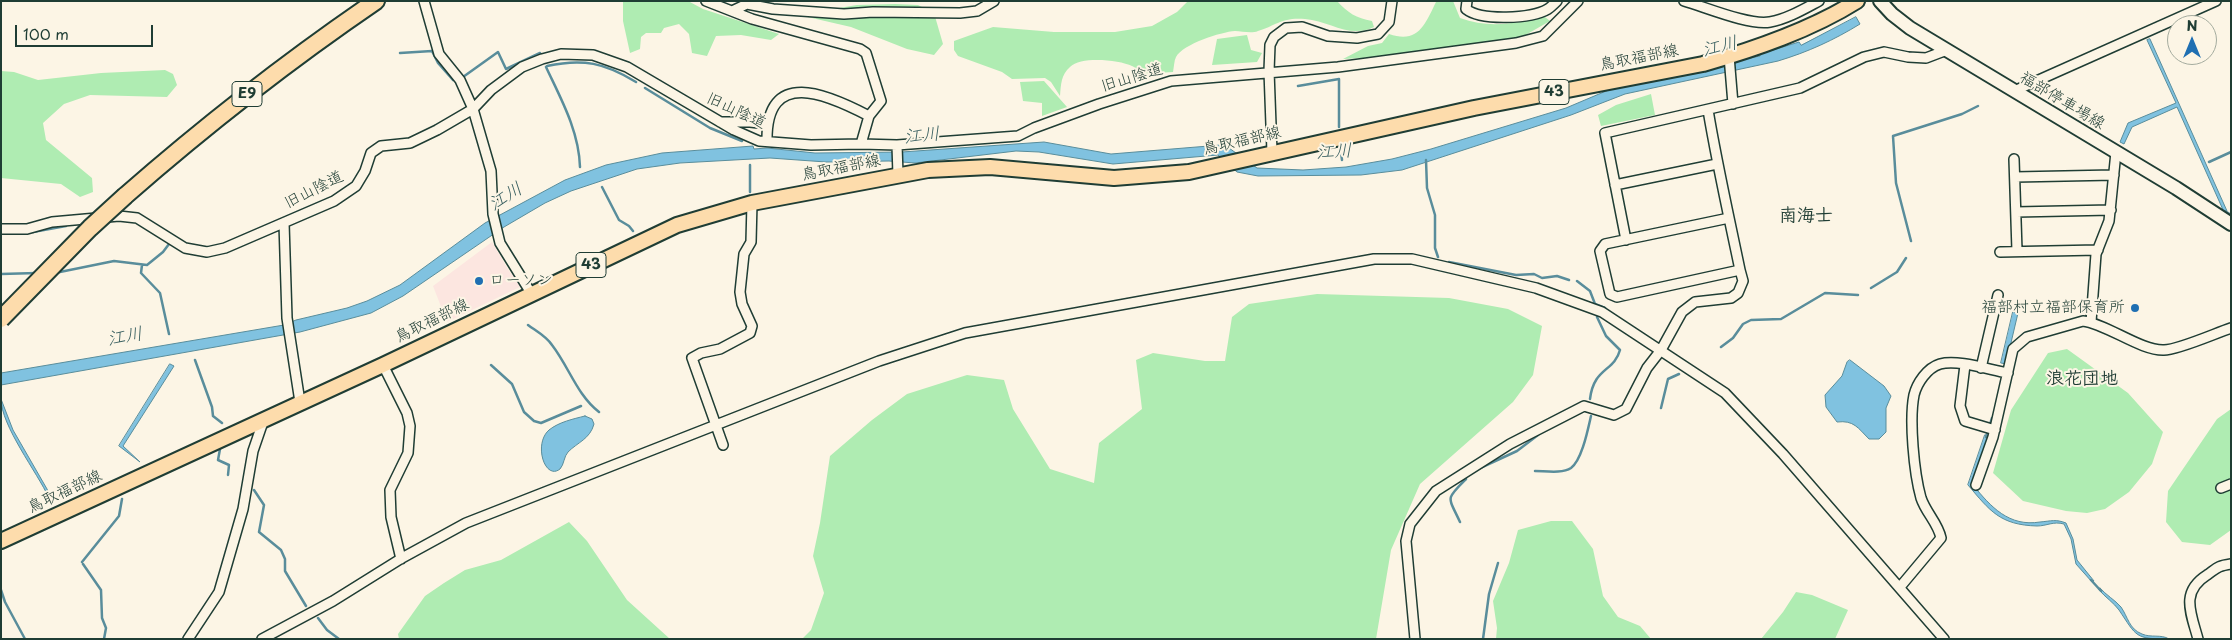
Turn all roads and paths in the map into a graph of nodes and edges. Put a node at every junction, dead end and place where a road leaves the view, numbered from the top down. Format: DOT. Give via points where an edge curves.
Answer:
graph roads {
  1 [pos="367,1"];
  2 [pos="376,1"];
  3 [pos="424,1"];
  4 [pos="706,1"];
  5 [pos="994,1"];
  6 [pos="1392,1"];
  7 [pos="1467,1"];
  8 [pos="1557,1"];
  9 [pos="1578,1"];
  10 [pos="1684,1"];
  11 [pos="1819,1"];
  12 [pos="1857,1"];
  13 [pos="1880,1"];
  14 [pos="2216,1"];
  15 [pos="732,11"];
  16 [pos="1947,50"];
  17 [pos="1729,56"];
  18 [pos="1269,71"];
  19 [pos="2014,91"];
  20 [pos="1733,104"];
  21 [pos="473,109"];
  22 [pos="1708,110"];
  23 [pos="869,116"];
  24 [pos="720,122"];
  25 [pos="767,124"];
  26 [pos="767,141"];
  27 [pos="861,144"];
  28 [pos="897,147"];
  29 [pos="1272,152"];
  30 [pos="2116,152"];
  31 [pos="2014,159"];
  32 [pos="1717,164"];
  33 [pos="898,170"];
  34 [pos="2114,175"];
  35 [pos="2015,177"];
  36 [pos="1615,185"];
  37 [pos="123,194"];
  38 [pos="752,203"];
  39 [pos="2111,210"];
  40 [pos="2016,212"];
  41 [pos="1729,218"];
  42 [pos="284,223"];
  43 [pos="2231,224"];
  44 [pos="1,228"];
  45 [pos="1626,240"];
  46 [pos="2098,250"];
  47 [pos="2000,252"];
  48 [pos="2017,252"];
  49 [pos="1740,270"];
  50 [pos="531,293"];
  51 [pos="1998,295"];
  52 [pos="1,311"];
  53 [pos="1,320"];
  54 [pos="2091,322"];
  55 [pos="2231,328"];
  56 [pos="1661,350"];
  57 [pos="383,365"];
  58 [pos="1965,365"];
  59 [pos="1981,368"];
  60 [pos="2008,374"];
  61 [pos="300,402"];
  62 [pos="264,418"];
  63 [pos="716,427"];
  64 [pos="1995,430"];
  65 [pos="723,445"];
  66 [pos="2231,484"];
  67 [pos="1976,485"];
  68 [pos="2222,488"];
  69 [pos="1,541"];
  70 [pos="401,559"];
  71 [pos="2231,564"];
  72 [pos="1900,587"];
  73 [pos="188,639"];
  74 [pos="262,639"];
  75 [pos="1415,639"];
  76 [pos="1944,639"];
  77 [pos="2198,639"];
  1 -- 37 [label="highway, E9" via="228,101"];
  2 -- 37 [label="highway, E9" via="290,61"];
  3 -- 21 [label="street" via="439,54 460,80"];
  4 -- 15 [label="street"];
  5 -- 15 [label="street" via="977,10 960,13 844,14 747,4"];
  6 -- 18 [label="street" via="1389,22 1378,34 1357,38 1328,36 1302,27 1286,28 1274,37 1270,45"];
  7 -- 8 [label="street" via="1466,9 1474,15 1505,17 1547,10"];
  9 -- 18 [label="street, 旧山陰道" via="1543,36 1516,44 1338,67"];
  10 -- 11 [label="street" via="1769,23"];
  12 -- 17 [label="main road, 鳥取福部線 / 43" via="1806,27"];
  13 -- 16 [label="main road, 福部停車場線" via="1904,23"];
  14 -- 19 [label="street"];
  15 -- 23 [label="street" via="863,51 868,56 881,101"];
  16 -- 19 [label="main road, 福部停車場線"];
  16 -- 20 [label="street" via="1926,58 1884,52 1864,57 1800,88"];
  17 -- 20 [label="street"];
  17 -- 29 [label="main road, 鳥取福部線 / 43"];
  18 -- 28 [label="street, 旧山陰道" via="1171,81 1099,104 1018,136"];
  18 -- 29 [label="street"];
  19 -- 30 [label="main road, 福部停車場線"];
  20 -- 22 [label="street"];
  21 -- 24 [label="street, 旧山陰道" via="491,90 522,67 542,59 577,54 593,55 626,67"];
  21 -- 42 [label="street, 旧山陰道" via="410,143 381,146 371,153 356,186 334,201"];
  21 -- 50 [label="street" via="491,171 493,214 500,243"];
  22 -- 32 [label="street"];
  22 -- 36 [label="street" via="1604,133"];
  23 -- 25 [label="street" via="844,103 803,91 778,99"];
  23 -- 27 [label="street"];
  24 -- 25 [label="street"];
  24 -- 26 [label="street, 旧山陰道" via="759,141"];
  25 -- 26 [label="street"];
  26 -- 27 [label="street, 旧山陰道" via="811,145"];
  27 -- 28 [label="street, 旧山陰道"];
  28 -- 33 [label="street"];
  29 -- 33 [label="main road, 鳥取福部線 / 43" via="1189,172 1114,178 990,167"];
  30 -- 34 [label="street"];
  30 -- 43 [label="main road, 福部停車場線"];
  31 -- 35 [label="street"];
  32 -- 36 [label="street"];
  32 -- 41 [label="street"];
  33 -- 38 [label="main road, 鳥取福部線 / 43"];
  34 -- 35 [label="street"];
  34 -- 39 [label="street"];
  35 -- 40 [label="street"];
  36 -- 45 [label="street"];
  37 -- 52 [label="highway, E9" via="86,224"];
  37 -- 53 [label="highway, E9, bridge"];
  38 -- 50 [label="main road, 鳥取福部線 / 43" via="677,225"];
  38 -- 63 [label="street" via="751,242 744,254 740,292 752,326 750,333 720,349 701,352 692,358"];
  39 -- 40 [label="street"];
  39 -- 46 [label="street"];
  40 -- 48 [label="street"];
  41 -- 45 [label="street"];
  41 -- 49 [label="street"];
  42 -- 44 [label="street, 旧山陰道" via="225,248 207,252 185,248 137,218 119,216 52,222 27,229"];
  42 -- 61 [label="street" via="287,318"];
  45 -- 49 [label="street" via="1604,244 1600,251 1610,294 1617,297"];
  46 -- 48 [label="street"];
  46 -- 54 [label="street"];
  47 -- 48 [label="street"];
  49 -- 56 [label="street" via="1743,281 1738,293 1730,298 1695,302 1682,312"];
  50 -- 57 [label="main road, 鳥取福部線 / 43"];
  51 -- 59 [label="street"];
  54 -- 55 [label="street" via="2164,350"];
  54 -- 60 [label="street" via="2083,321 2027,337 2013,349"];
  56 -- 63 [label="street" via="1602,312 1536,288 1412,259 1374,259 978,330 879,361"];
  56 -- 72 [label="street" via="1726,393"];
  56 -- 75 [label="street" via="1647,368 1626,410 1614,415 1584,406 1510,444 1436,491 1410,524 1406,540"];
  57 -- 61 [label="main road, 鳥取福部線 / 43"];
  57 -- 70 [label="street" via="410,426 408,453 390,490 391,517"];
  58 -- 59 [label="street"];
  58 -- 64 [label="street" via="1960,406 1965,421"];
  58 -- 72 [label="street" via="1940,364 1923,376 1914,394 1912,431 1917,478 1922,499 1939,528 1941,538"];
  59 -- 60 [label="street"];
  60 -- 64 [label="street"];
  61 -- 62 [label="main road, 鳥取福部線 / 43"];
  62 -- 69 [label="main road, 鳥取福部線 / 43"];
  62 -- 73 [label="street" via="253,451 243,509 220,592"];
  63 -- 65 [label="street"];
  63 -- 70 [label="street" via="677,439 466,523"];
  64 -- 67 [label="street"];
  66 -- 68 [label="street"];
  70 -- 74 [label="street" via="332,602"];
  71 -- 77 [label="street" via="2217,566 2199,580 2190,593 2190,608"];
  72 -- 76 [label="street"];
}
